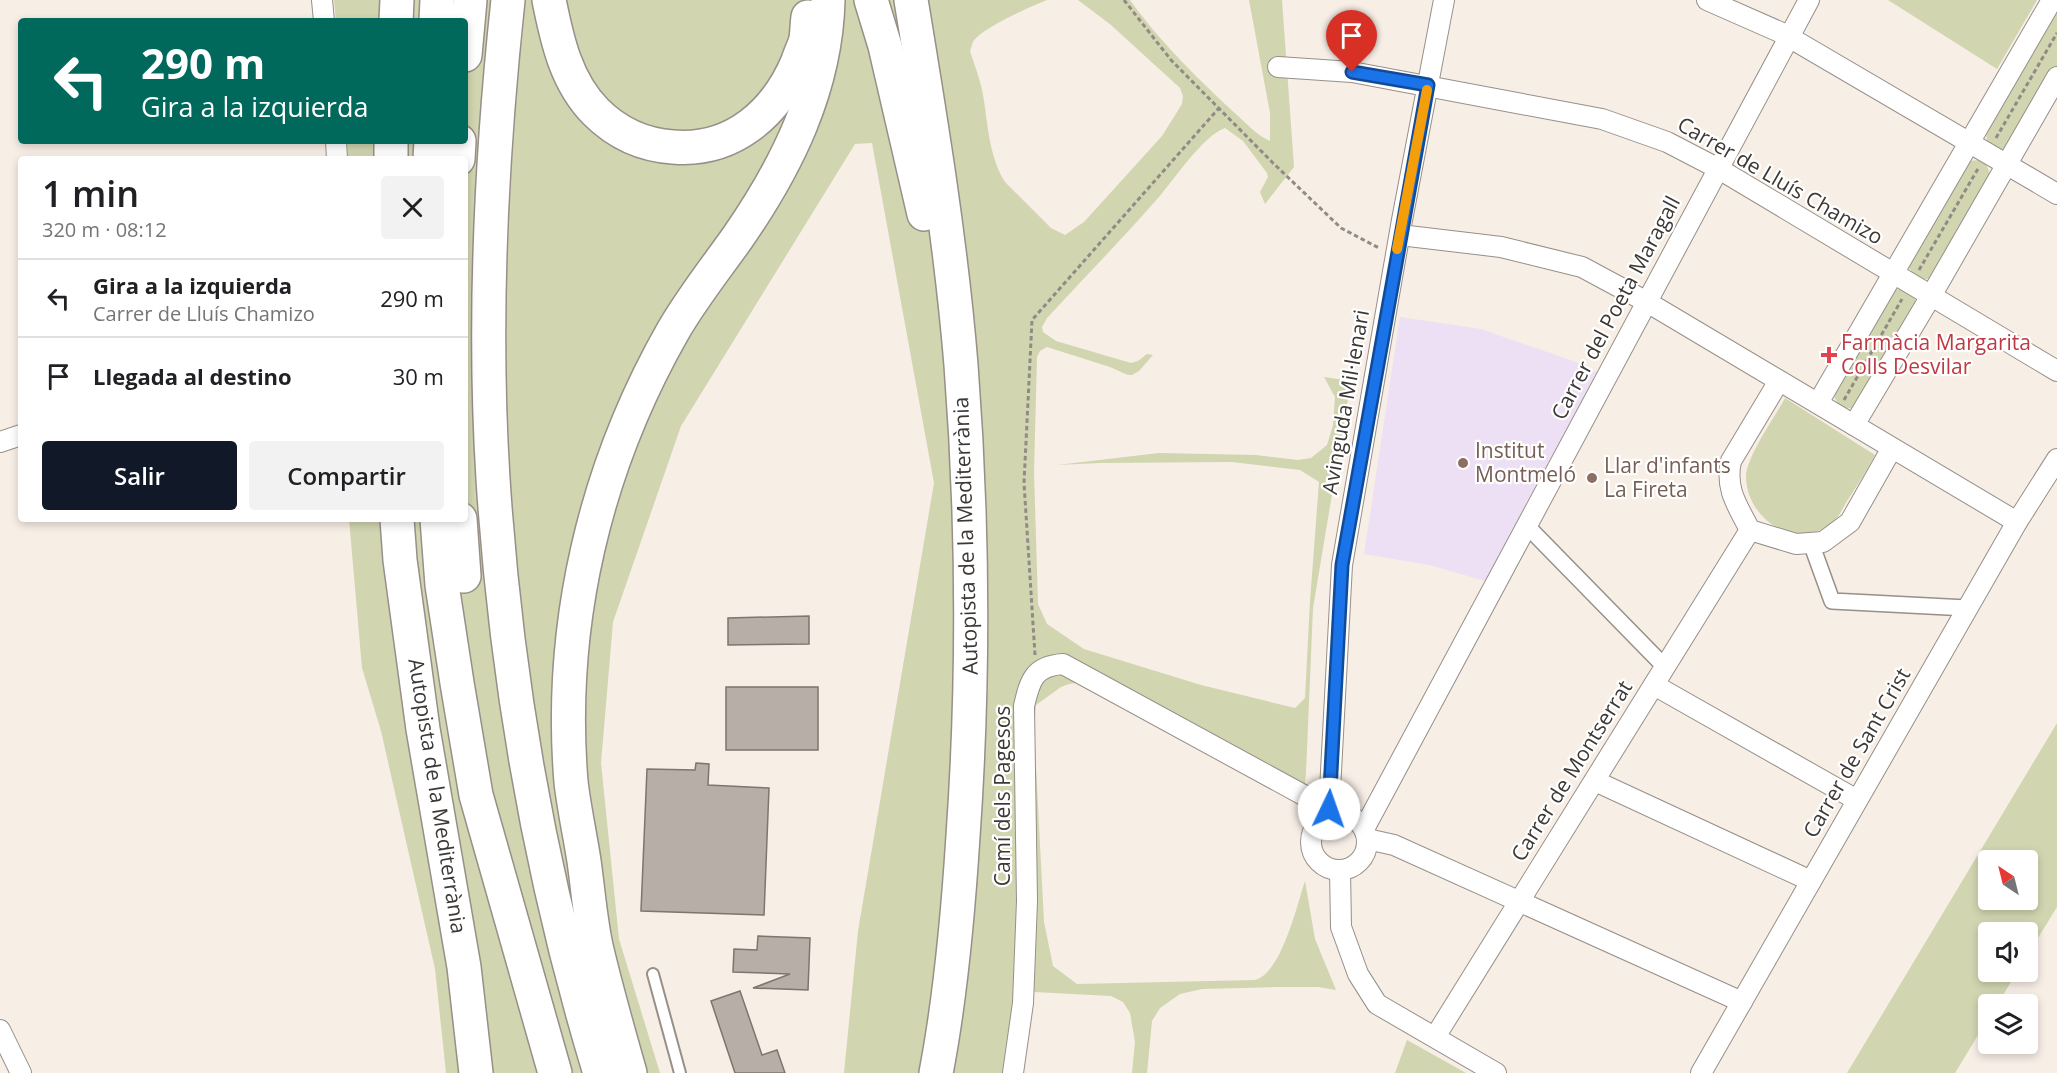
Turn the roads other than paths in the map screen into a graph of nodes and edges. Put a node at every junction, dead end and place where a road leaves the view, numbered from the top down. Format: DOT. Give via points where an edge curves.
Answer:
graph roads {
  1 [pos="322,0"];
  2 [pos="396,0"];
  3 [pos="437,0"];
  4 [pos="470,0"];
  5 [pos="507,0"];
  6 [pos="549,0"];
  7 [pos="810,0"];
  8 [pos="828,0"];
  9 [pos="871,0"];
  10 [pos="911,0"];
  11 [pos="1444,0"];
  12 [pos="1707,0"];
  13 [pos="1809,0"];
  14 [pos="2052,0"];
  15 [pos="324,18"];
  16 [pos="396,18"];
  17 [pos="436,18"];
  18 [pos="468,22"];
  19 [pos="1788,38"];
  20 [pos="1278,67"];
  21 [pos="2057,77"];
  22 [pos="1428,85"];
  23 [pos="1968,142"];
  24 [pos="2007,165"];
  25 [pos="1719,169"];
  26 [pos="2057,194"];
  27 [pos="1400,235"];
  28 [pos="1892,273"];
  29 [pos="1931,296"];
  30 [pos="1647,302"];
  31 [pos="2057,371"];
  32 [pos="1779,381"];
  33 [pos="1818,403"];
  34 [pos="1854,425"];
  35 [pos="18,436"];
  36 [pos="0,442"];
  37 [pos="1892,448"];
  38 [pos="2057,459"];
  39 [pos="397,522"];
  40 [pos="437,522"];
  41 [pos="460,522"];
  42 [pos="2017,522"];
  43 [pos="1527,526"];
  44 [pos="1750,530"];
  45 [pos="1811,543"];
  46 [pos="1967,608"];
  47 [pos="1665,667"];
  48 [pos="1654,685"];
  49 [pos="970,747"];
  50 [pos="1594,780"];
  51 [pos="1857,800"];
  52 [pos="1331,812"];
  53 [pos="1365,834"];
  54 [pos="1340,870"];
  55 [pos="1811,881"];
  56 [pos="1519,902"];
  57 [pos="517,934"];
  58 [pos="653,974"];
  59 [pos="1742,1002"];
  60 [pos="0,1030"];
  61 [pos="1435,1037"];
  62 [pos="21,1073"];
  63 [pos="476,1073"];
  64 [pos="555,1073"];
  65 [pos="600,1073"];
  66 [pos="630,1073"];
  67 [pos="680,1073"];
  68 [pos="936,1073"];
  69 [pos="1013,1073"];
  70 [pos="1496,1073"];
  71 [pos="1701,1073"];
  1 -- 15 [label="street"];
  2 -- 16 [label="highway"];
  3 -- 17 [label="highway"];
  4 -- 18 [label="highway"];
  5 -- 65 [label="highway" via="495,151 489,312 493,477 503,599 515,694 552,894"];
  6 -- 7 [label="highway" via="563,56 595,112 641,142 688,148 724,140 752,125 772,105 792,74 806,40"];
  8 -- 66 [label="highway" via="820,70 794,142 745,226 674,330 649,377 608,475 581,575 572,648 572,783 596,943"];
  9 -- 49 [label="highway" via="917,180 944,342"];
  10 -- 49 [label="highway, Autopista de la Mediterrània" via="932,124 961,366 970,553"];
  11 -- 22 [label="street, Avinguda Mil·lenari"];
  12 -- 19 [label="street"];
  13 -- 19 [label="street, Carrer del Poeta Maragall"];
  14 -- 23 [label="street"];
  19 -- 23 [label="street"];
  19 -- 25 [label="street, Carrer del Poeta Maragall"];
  20 -- 22 [label="street, Carrer de Lluís Chamizo" via="1352,72"];
  21 -- 24 [label="street"];
  22 -- 25 [label="street, Carrer de Lluís Chamizo" via="1602,119 1667,142"];
  22 -- 27 [label="street, Avinguda Mil·lenari"];
  23 -- 24 [label="street"];
  23 -- 28 [label="street"];
  24 -- 26 [label="street"];
  24 -- 29 [label="street"];
  25 -- 28 [label="street, Carrer de Lluís Chamizo"];
  25 -- 30 [label="street, Carrer del Poeta Maragall"];
  27 -- 30 [label="street" via="1501,248 1582,267"];
  27 -- 52 [label="street, Avinguda Mil·lenari" via="1342,565"];
  28 -- 29 [label="street, Carrer de Lluís Chamizo"];
  28 -- 33 [label="street"];
  29 -- 31 [label="street, Carrer de Lluís Chamizo"];
  29 -- 34 [label="street"];
  30 -- 32 [label="street"];
  30 -- 43 [label="street, Carrer del Poeta Maragall"];
  32 -- 33 [label="street"];
  32 -- 44 [label="street" via="1731,461 1728,474 1730,492"];
  33 -- 34 [label="street"];
  34 -- 37 [label="street"];
  35 -- 36 [label="street"];
  37 -- 42 [label="street"];
  37 -- 45 [label="street" via="1850,522 1823,542"];
  38 -- 42 [label="street, Carrer de Sant Crist"];
  39 -- 63 [label="highway, Autopista de la Mediterrània" via="423,729 464,967"];
  40 -- 57 [label="highway" via="444,596 476,795"];
  41 -- 57 [label="highway" via="475,679"];
  42 -- 46 [label="street, Carrer de Sant Crist"];
  43 -- 47 [label="street"];
  43 -- 53 [label="street, Carrer del Poeta Maragall"];
  44 -- 45 [label="street" via="1796,544"];
  44 -- 47 [label="street, Carrer de Montserrat"];
  45 -- 46 [label="street" via="1832,601"];
  46 -- 51 [label="street, Carrer de Sant Crist"];
  47 -- 48 [label="street, Carrer de Montserrat"];
  48 -- 50 [label="street, Carrer de Montserrat"];
  48 -- 51 [label="street"];
  49 -- 68 [label="highway, Autopista de la Mediterrània" via="957,920"];
  50 -- 55 [label="street"];
  50 -- 56 [label="street, Carrer de Montserrat"];
  51 -- 55 [label="street, Carrer de Sant Crist"];
  52 -- 53 [label="street" via="1350,816"];
  52 -- 54 [label="street" via="1317,825 1311,843 1318,861"];
  52 -- 69 [label="street, Camí dels Pagesos" via="1063,664 1039,671 1029,684 1024,706 1027,901 1023,1004"];
  53 -- 54 [label="street" via="1362,857 1350,868"];
  53 -- 56 [label="street"];
  54 -- 61 [label="street" via="1341,927 1358,974 1377,1004"];
  55 -- 59 [label="street, Carrer de Sant Crist"];
  56 -- 59 [label="street"];
  56 -- 61 [label="street, Carrer de Montserrat"];
  57 -- 64 [label="highway"];
  58 -- 67 [label="lane"];
  59 -- 71 [label="street, Carrer de Sant Crist"];
  60 -- 62 [label="street"];
  61 -- 70 [label="street"];
}
